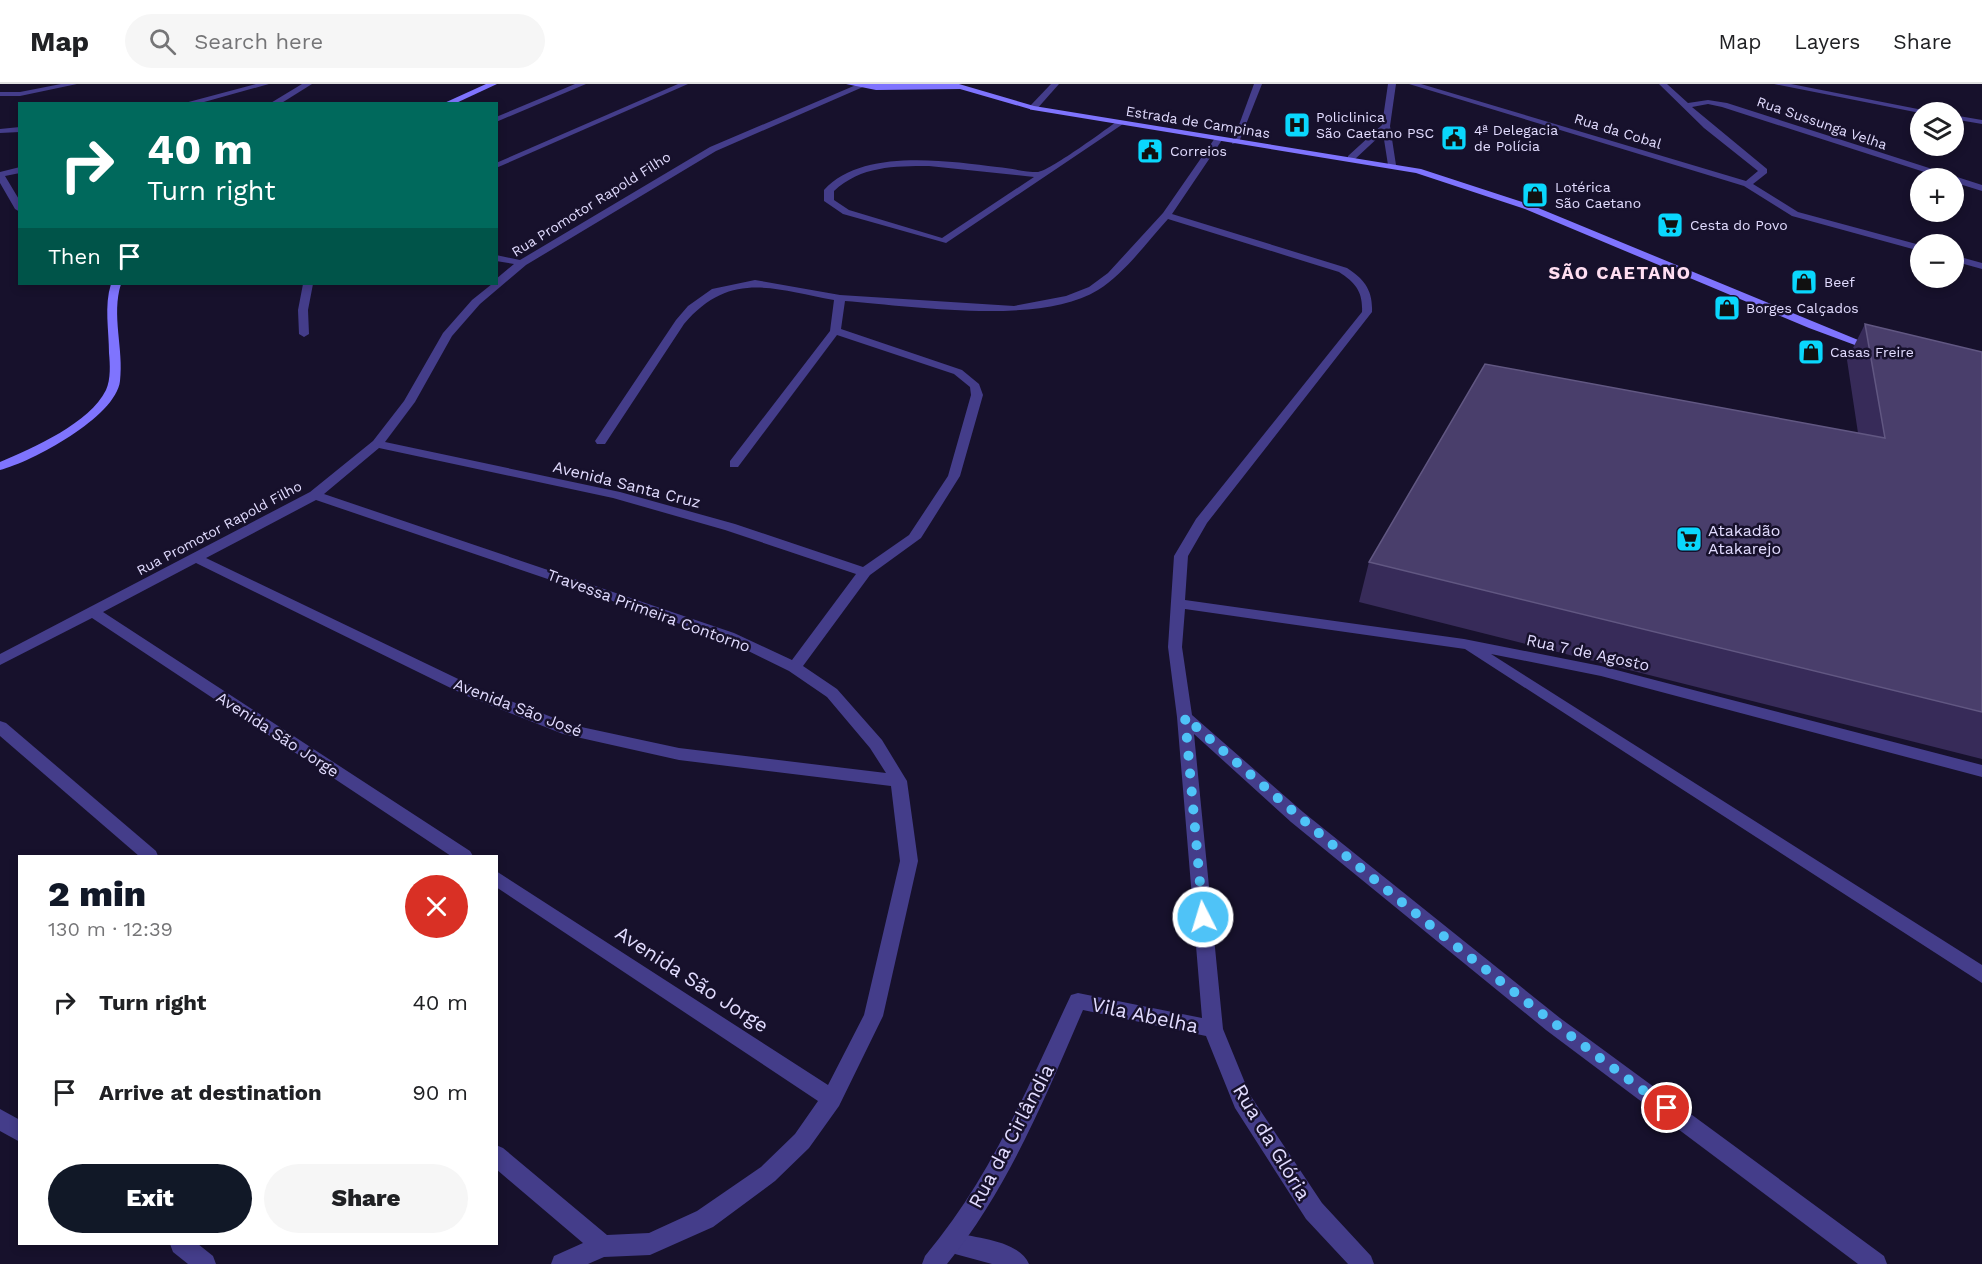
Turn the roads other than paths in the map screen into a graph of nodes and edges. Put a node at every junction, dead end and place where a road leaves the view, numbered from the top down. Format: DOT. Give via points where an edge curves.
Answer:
graph roads {
  1 [pos="73,84"];
  2 [pos="265,84"];
  3 [pos="308,84"];
  4 [pos="493,84"];
  5 [pos="582,84"];
  6 [pos="684,84"];
  7 [pos="1055,84"];
  8 [pos="1258,84"];
  9 [pos="1392,84"];
  10 [pos="1413,84"];
  11 [pos="1664,84"];
  12 [pos="1778,84"];
  13 [pos="857,85"];
  14 [pos="955,86"];
  15 [pos="0,94"];
  16 [pos="193,102"];
  17 [pos="276,102"];
  18 [pos="451,102"];
  19 [pos="1685,106"];
  20 [pos="1033,108"];
  21 [pos="1910,108"];
  22 [pos="498,119"];
  23 [pos="1964,119"];
  24 [pos="1982,122"];
  25 [pos="1119,124"];
  26 [pos="1386,126"];
  27 [pos="18,129"];
  28 [pos="0,131"];
  29 [pos="1218,140"];
  30 [pos="1235,142"];
  31 [pos="1351,158"];
  32 [pos="498,165"];
  33 [pos="1392,165"];
  34 [pos="1918,168"];
  35 [pos="18,170"];
  36 [pos="0,175"];
  37 [pos="1043,175"];
  38 [pos="1964,183"];
  39 [pos="1747,184"];
  40 [pos="1982,188"];
  41 [pos="18,206"];
  42 [pos="1166,215"];
  43 [pos="1910,245"];
  44 [pos="498,258"];
  45 [pos="1964,261"];
  46 [pos="522,263"];
  47 [pos="1982,266"];
  48 [pos="498,283"];
  49 [pos="116,285"];
  50 [pos="308,285"];
  51 [pos="496,285"];
  52 [pos="840,298"];
  53 [pos="835,331"];
  54 [pos="304,334"];
  55 [pos="1888,353"];
  56 [pos="601,441"];
  57 [pos="377,444"];
  58 [pos="734,464"];
  59 [pos="0,466"];
  60 [pos="315,495"];
  61 [pos="196,558"];
  62 [pos="865,572"];
  63 [pos="1179,604"];
  64 [pos="92,611"];
  65 [pos="1464,644"];
  66 [pos="0,660"];
  67 [pos="794,667"];
  68 [pos="1185,717"];
  69 [pos="0,727"];
  70 [pos="1982,771"];
  71 [pos="899,781"];
  72 [pos="149,855"];
  73 [pos="462,855"];
  74 [pos="498,879"];
  75 [pos="1982,975"];
  76 [pos="1078,1000"];
  77 [pos="1213,1029"];
  78 [pos="832,1099"];
  79 [pos="0,1119"];
  80 [pos="18,1131"];
  81 [pos="498,1157"];
  82 [pos="952,1243"];
  83 [pos="182,1245"];
  84 [pos="603,1246"];
  85 [pos="205,1264"];
  86 [pos="562,1264"];
  87 [pos="933,1264"];
  88 [pos="1018,1264"];
  89 [pos="1363,1264"];
  90 [pos="1876,1264"];
  1 -- 15 [label="street"];
  2 -- 16 [label="street"];
  3 -- 17 [label="street"];
  4 -- 18 [label="main road"];
  5 -- 22 [label="street"];
  6 -- 32 [label="street"];
  7 -- 20 [label="street"];
  8 -- 30 [label="street"];
  9 -- 26 [label="street"];
  10 -- 39 [label="street, Rua da Cobal"];
  11 -- 19 [label="street"];
  12 -- 21 [label="street"];
  13 -- 14 [label="main road, Rua Promotor Rapold Filho"];
  13 -- 46 [label="street, Rua Promotor Rapold Filho" via="713,149"];
  14 -- 20 [label="main road, Estrada de Campinas"];
  19 -- 34 [label="street, Rua Sussunga Velha" via="1708,102 1732,107"];
  19 -- 39 [label="street" via="1764,171"];
  20 -- 25 [label="main road, Estrada de Campinas"];
  23 -- 24 [label="street"];
  25 -- 29 [label="main road, Estrada de Campinas"];
  25 -- 37 [label="street"];
  26 -- 31 [label="street"];
  26 -- 33 [label="street"];
  27 -- 28 [label="street"];
  29 -- 30 [label="main road, Estrada de Campinas"];
  29 -- 42 [label="street"];
  30 -- 31 [label="main road, Estrada de Campinas"];
  31 -- 33 [label="main road, Estrada de Campinas"];
  33 -- 55 [label="main road, Estrada de Campinas" via="1528,207 1813,326"];
  35 -- 36 [label="street"];
  36 -- 41 [label="street"];
  37 -- 37 [label="street" via="944,241 846,212 829,201 829,190 842,177 881,166 928,165"];
  38 -- 40 [label="street, Rua Sussunga Velha"];
  39 -- 43 [label="street, Rua da Cobal" via="1795,214"];
  42 -- 52 [label="street" via="1112,275 1094,289 1048,304 1014,309"];
  42 -- 63 [label="street, Rua da Glória" via="1343,270 1363,283 1368,295 1367,312 1201,522 1181,556"];
  44 -- 46 [label="street"];
  45 -- 47 [label="street"];
  46 -- 48 [label="street, Rua Promotor Rapold Filho"];
  49 -- 59 [label="main road" via="112,296 113,387 98,408 61,435"];
  50 -- 54 [label="street"];
  51 -- 57 [label="street, Rua Promotor Rapold Filho" via="447,335 409,402"];
  52 -- 53 [label="street"];
  52 -- 56 [label="street" via="755,283 710,294 680,322"];
  53 -- 58 [label="street"];
  53 -- 62 [label="street" via="958,372 975,386 977,395 954,476 914,538"];
  57 -- 60 [label="street, Rua Promotor Rapold Filho"];
  57 -- 62 [label="street, Avenida Santa Cruz" via="615,495 730,527"];
  60 -- 61 [label="street, Rua Promotor Rapold Filho"];
  60 -- 67 [label="street, Travessa Primeira Contorno" via="729,636"];
  61 -- 64 [label="street, Rua Promotor Rapold Filho"];
  61 -- 71 [label="street, Avenida São José" via="472,692 569,730 679,754"];
  62 -- 67 [label="street"];
  63 -- 65 [label="street, Rua 7 de Agosto"];
  63 -- 68 [label="street, Rua da Glória" via="1175,647"];
  64 -- 66 [label="street, Rua Promotor Rapold Filho"];
  64 -- 73 [label="street, Avenida São Jorge"];
  65 -- 70 [label="street, Rua 7 de Agosto" via="1601,671"];
  65 -- 75 [label="street"];
  67 -- 71 [label="street, Travessa Primeira Contorno" via="832,693 876,744"];
  68 -- 77 [label="street, Rua da Glória"];
  68 -- 90 [label="street" via="1297,817 1553,1024"];
  69 -- 72 [label="street"];
  71 -- 78 [label="street, Travessa Primeira Contorno" via="909,861 873,1016"];
  74 -- 78 [label="street, Avenida São Jorge"];
  76 -- 77 [label="street, Vila Abelha"];
  76 -- 82 [label="street, Rua da Cirlândia" via="1006,1154"];
  77 -- 89 [label="street, Rua da Glória" via="1242,1101 1314,1211"];
  78 -- 84 [label="street, Travessa Primeira Contorno" via="802,1140 768,1174 705,1220 650,1244"];
  79 -- 80 [label="street"];
  81 -- 84 [label="street"];
  82 -- 87 [label="street, Rua da Cirlândia"];
  82 -- 88 [label="street" via="1005,1256"];
  83 -- 85 [label="street"];
  84 -- 86 [label="street"];
}
